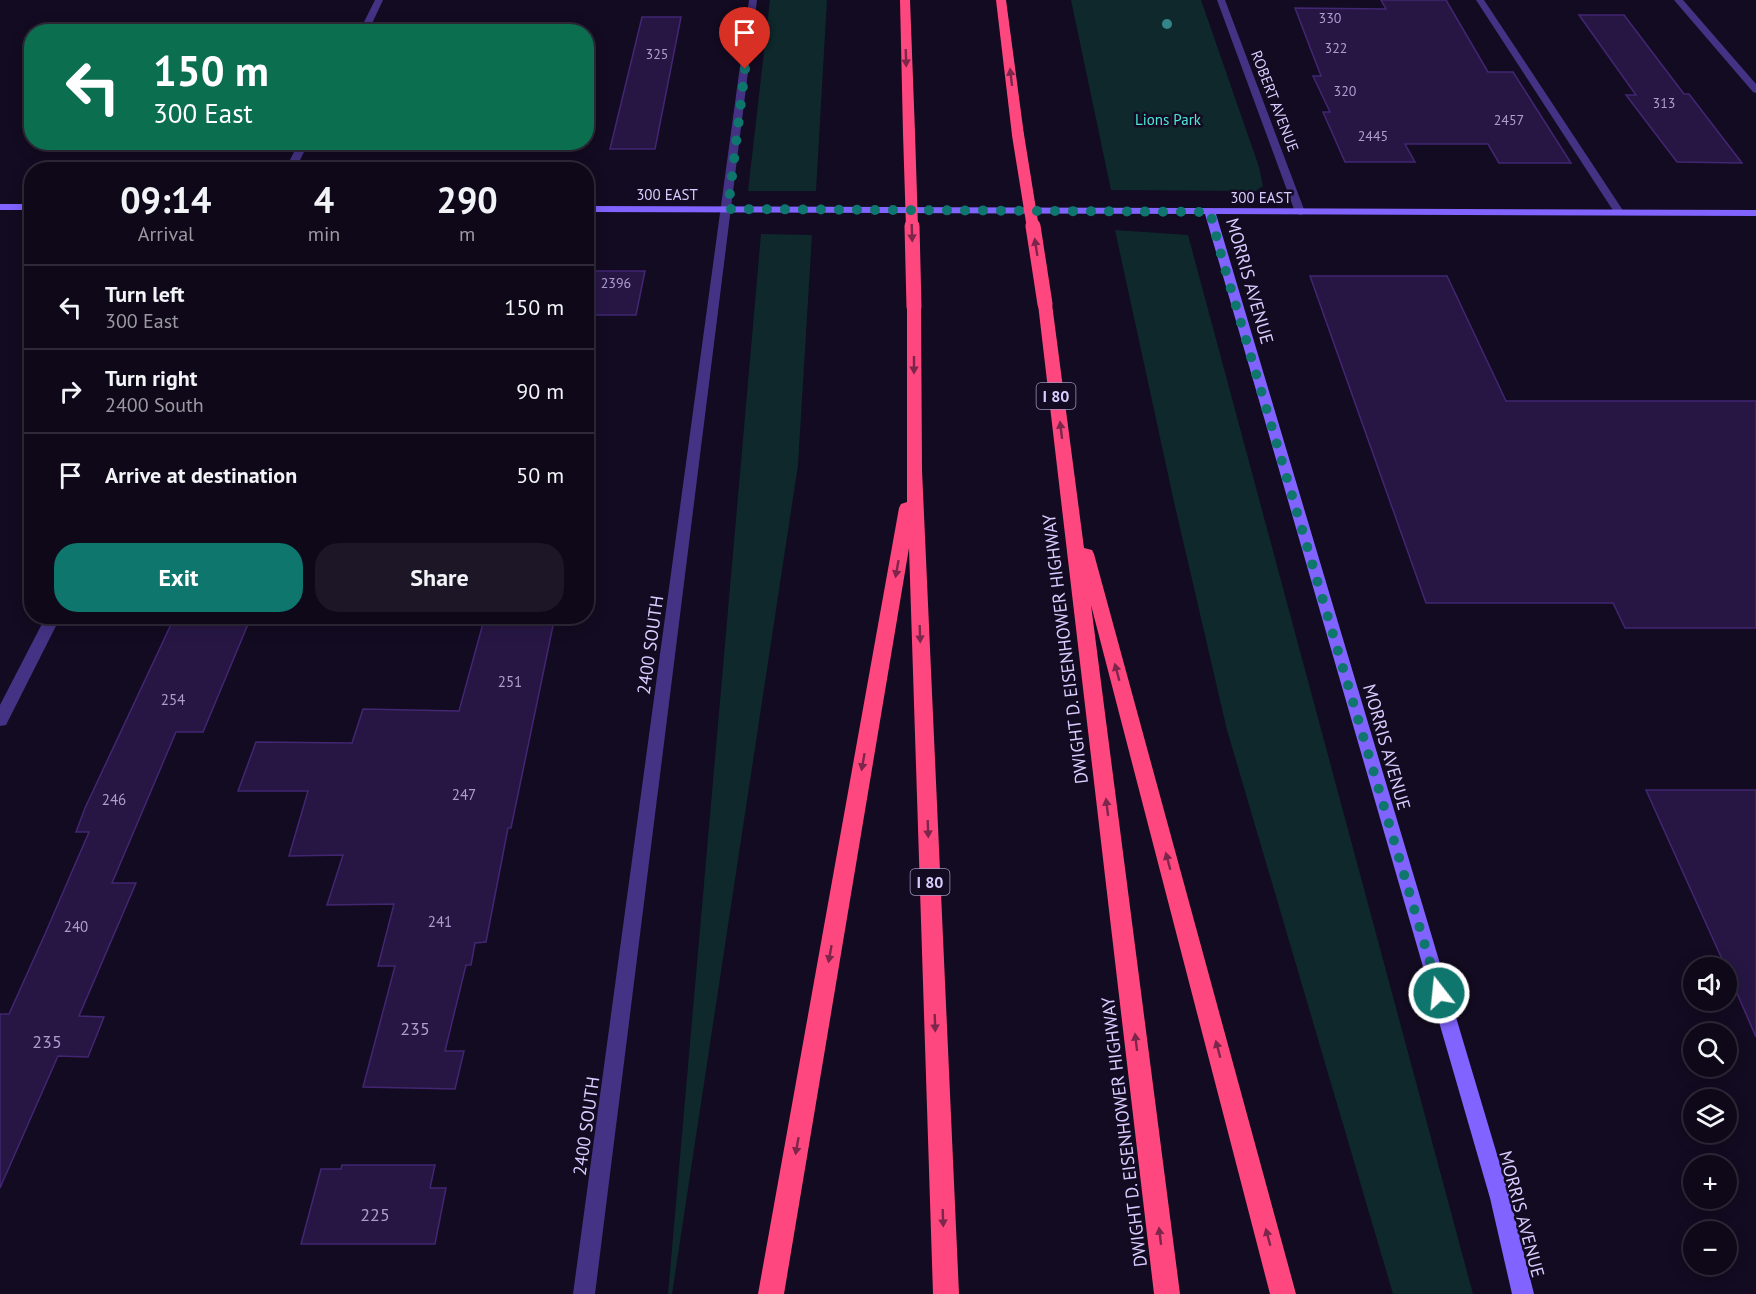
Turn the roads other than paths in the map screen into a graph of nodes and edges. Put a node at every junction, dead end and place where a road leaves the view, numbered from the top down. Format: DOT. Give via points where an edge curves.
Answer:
graph roads {
  1 [pos="379,0"];
  2 [pos="753,0"];
  3 [pos="904,0"];
  4 [pos="1001,0"];
  5 [pos="1221,0"];
  6 [pos="1480,0"];
  7 [pos="1678,0"];
  8 [pos="367,24"];
  9 [pos="1756,90"];
  10 [pos="0,207"];
  11 [pos="24,207"];
  12 [pos="594,209"];
  13 [pos="728,209"];
  14 [pos="1210,212"];
  15 [pos="1300,212"];
  16 [pos="1620,213"];
  17 [pos="1756,213"];
  18 [pos="914,470"];
  19 [pos="1068,488"];
  20 [pos="50,624"];
  21 [pos="0,720"];
  22 [pos="584,1294"];
  23 [pos="771,1294"];
  24 [pos="946,1294"];
  25 [pos="1167,1294"];
  26 [pos="1283,1294"];
  27 [pos="1523,1294"];
  1 -- 8 [label="street"];
  2 -- 13 [label="street, 2400 SOUTH"];
  3 -- 18 [label="highway, I 80, one-way, bridge" via="914,307"];
  19 -- 4 [label="highway, DWIGHT D. EISENHOWER HIGHWAY / I 80, one-way, bridge"];
  5 -- 15 [label="street, ROBERT AVENUE"];
  6 -- 16 [label="street"];
  7 -- 9 [label="street"];
  10 -- 11 [label="street"];
  12 -- 13 [label="street, 300 EAST"];
  13 -- 14 [label="street, 300 EAST"];
  13 -- 22 [label="street, 2400 SOUTH"];
  14 -- 15 [label="street, 300 EAST"];
  14 -- 27 [label="street, MORRIS AVENUE" via="1500,1198"];
  15 -- 16 [label="street, 300 EAST"];
  16 -- 17 [label="street, 300 EAST"];
  18 -- 23 [label="highway, one-way"];
  18 -- 24 [label="highway, I 80, one-way"];
  25 -- 19 [label="highway, DWIGHT D. EISENHOWER HIGHWAY / I 80, one-way"];
  26 -- 19 [label="highway, one-way"];
  20 -- 21 [label="street"];
}
